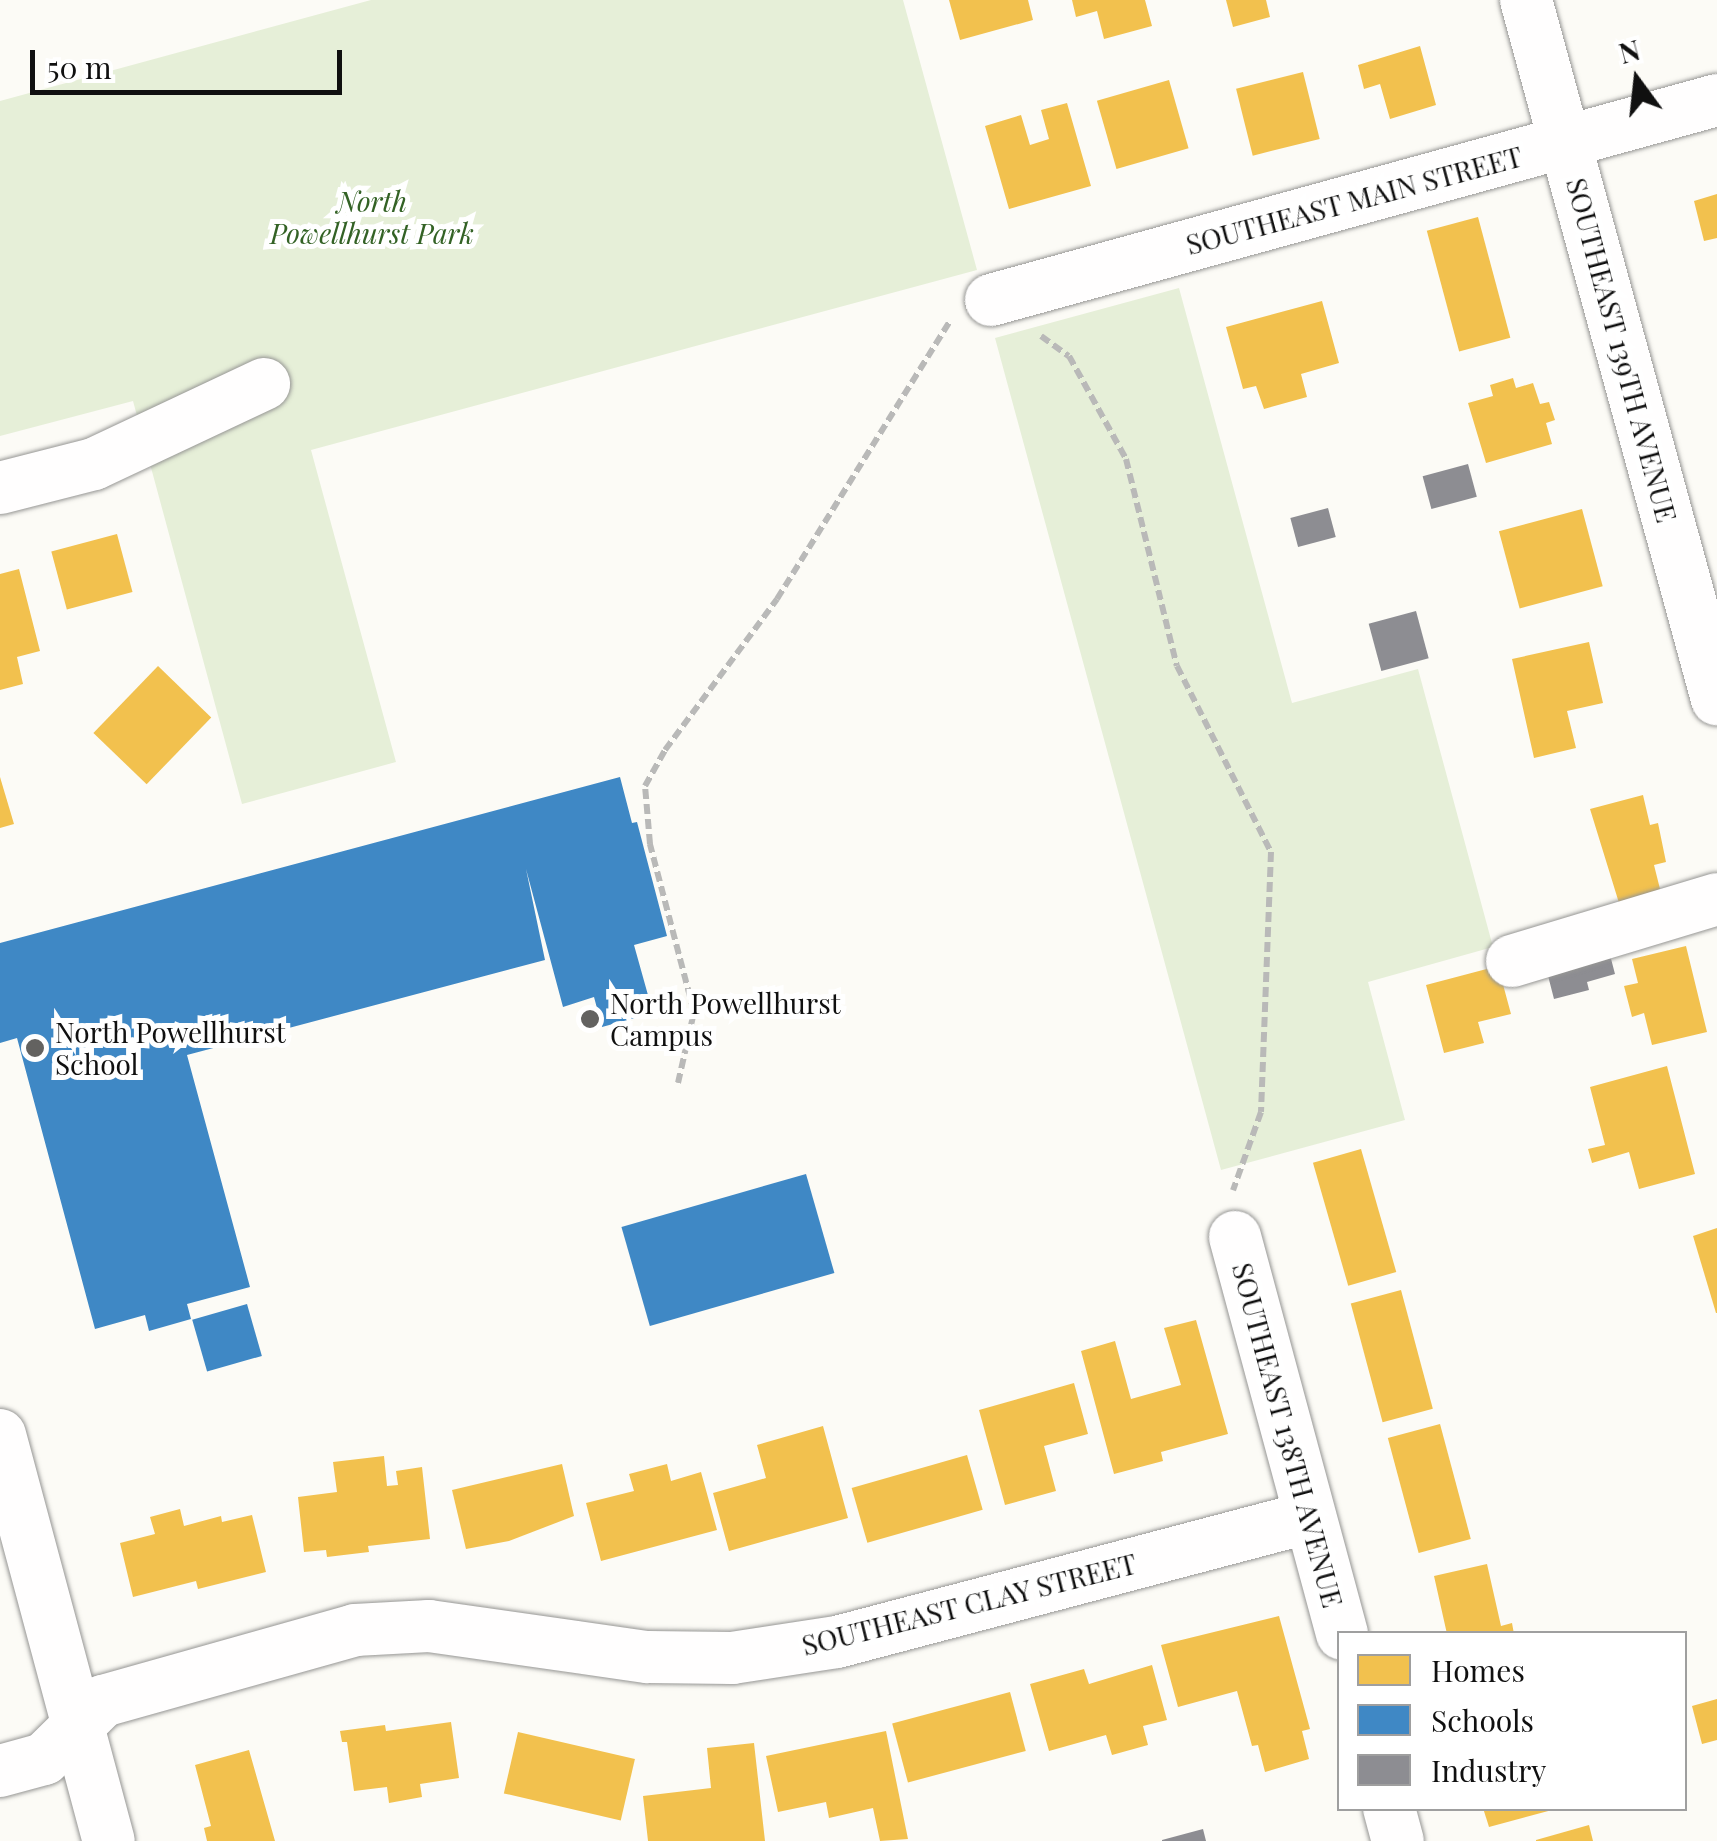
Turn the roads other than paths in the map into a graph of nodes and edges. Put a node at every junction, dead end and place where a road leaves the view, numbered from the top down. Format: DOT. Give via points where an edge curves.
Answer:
graph roads {
  1 [pos="1526,0"];
  2 [pos="1717,100"];
  3 [pos="1565,142"];
  4 [pos="991,300"];
  5 [pos="264,384"];
  6 [pos="0,488"];
  7 [pos="1717,700"];
  8 [pos="1717,900"];
  9 [pos="1512,961"];
  10 [pos="1235,1236"];
  11 [pos="0,1435"];
  12 [pos="1310,1517"];
  13 [pos="1341,1631"];
  14 [pos="78,1726"];
  15 [pos="0,1771"];
  16 [pos="1390,1811"];
  17 [pos="108,1841"];
  18 [pos="1398,1841"];
  1 -- 3 [label="street, SOUTHEAST 139TH AVENUE"];
  2 -- 3 [label="street, SOUTHEAST MAIN STREET"];
  3 -- 4 [label="street, SOUTHEAST MAIN STREET"];
  3 -- 7 [label="street, SOUTHEAST 139TH AVENUE"];
  5 -- 6 [label="street" via="94,464"];
  8 -- 9 [label="street"];
  10 -- 12 [label="street, SOUTHEAST 138TH AVENUE"];
  11 -- 14 [label="street"];
  12 -- 13 [label="street, SOUTHEAST 138TH AVENUE"];
  12 -- 14 [label="street, SOUTHEAST CLAY STREET" via="837,1642 732,1658 648,1657 429,1626 355,1630 103,1701"];
  14 -- 15 [label="street, SOUTHEAST CLAY STREET" via="44,1760"];
  14 -- 17 [label="street"];
  16 -- 18 [label="street"];
}
